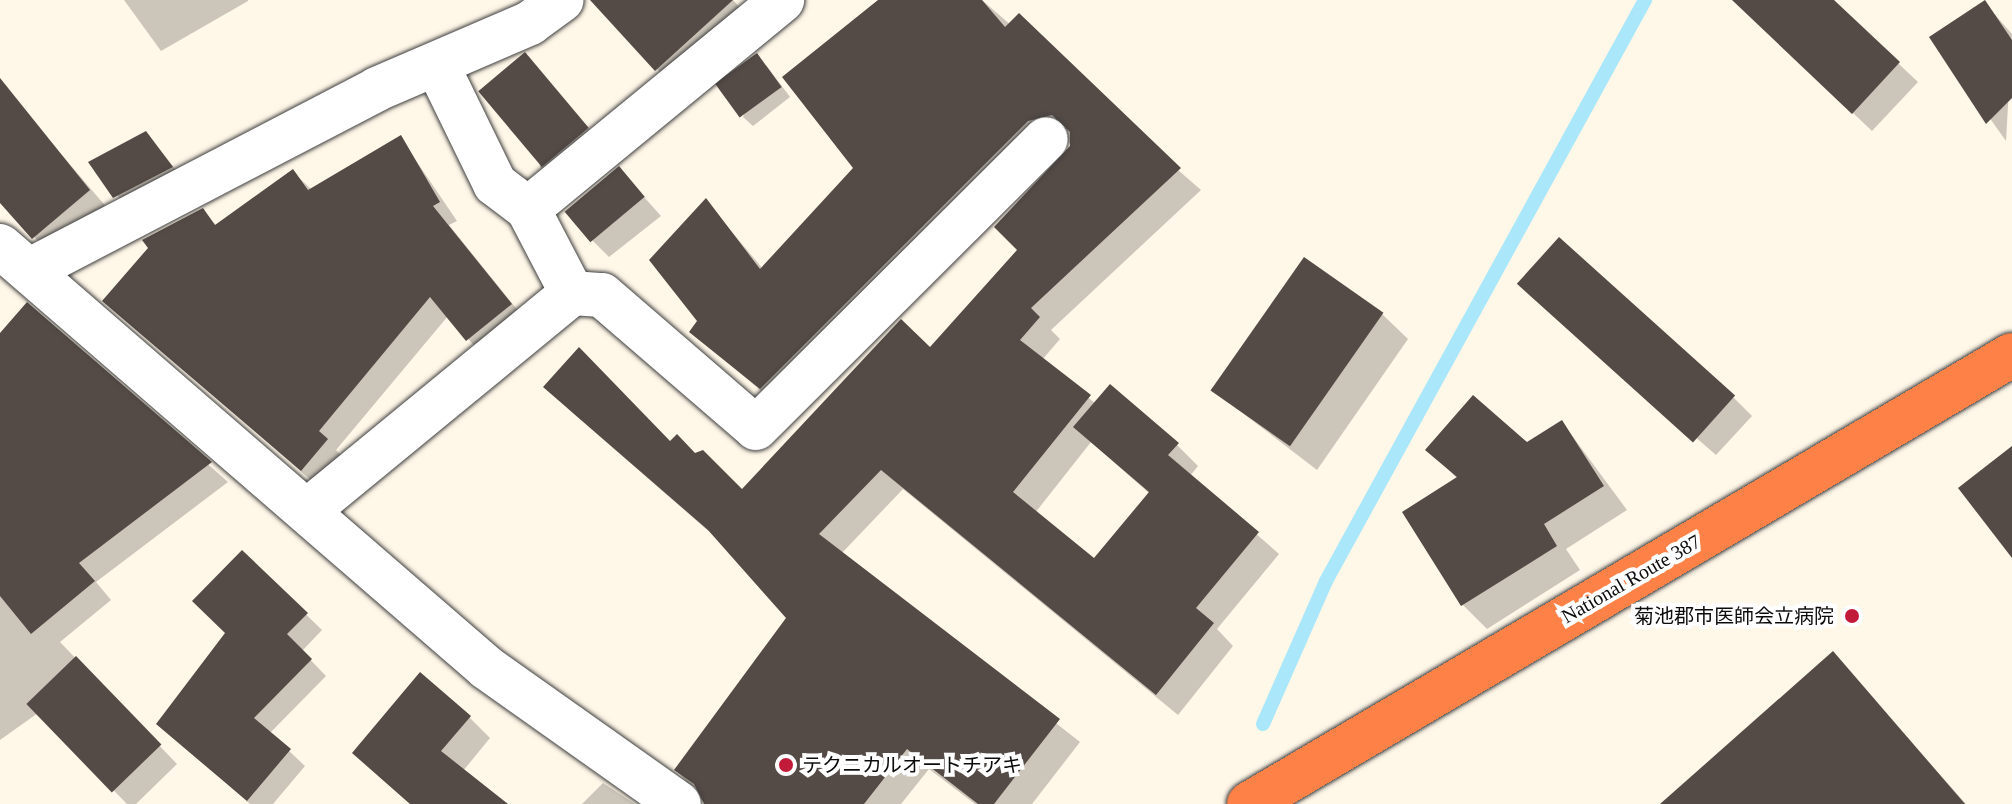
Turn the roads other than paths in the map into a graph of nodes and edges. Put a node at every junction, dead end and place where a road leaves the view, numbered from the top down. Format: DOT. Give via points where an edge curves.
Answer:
graph roads {
  1 [pos="562,0"];
  2 [pos="782,0"];
  3 [pos="439,69"];
  4 [pos="1046,139"];
  5 [pos="528,209"];
  6 [pos="15,258"];
  7 [pos="572,293"];
  8 [pos="2012,355"];
  9 [pos="307,511"];
  10 [pos="679,804"];
  11 [pos="1249,804"];
  1 -- 3 [label="street"];
  2 -- 5 [label="street"];
  3 -- 5 [label="street" via="495,184"];
  3 -- 6 [label="street" via="377,89"];
  4 -- 7 [label="street" via="756,428 602,295"];
  5 -- 7 [label="street"];
  6 -- 9 [label="street"];
  7 -- 9 [label="street"];
  8 -- 11 [label="highway, National Route 387"];
  9 -- 10 [label="street" via="487,668"];
}
